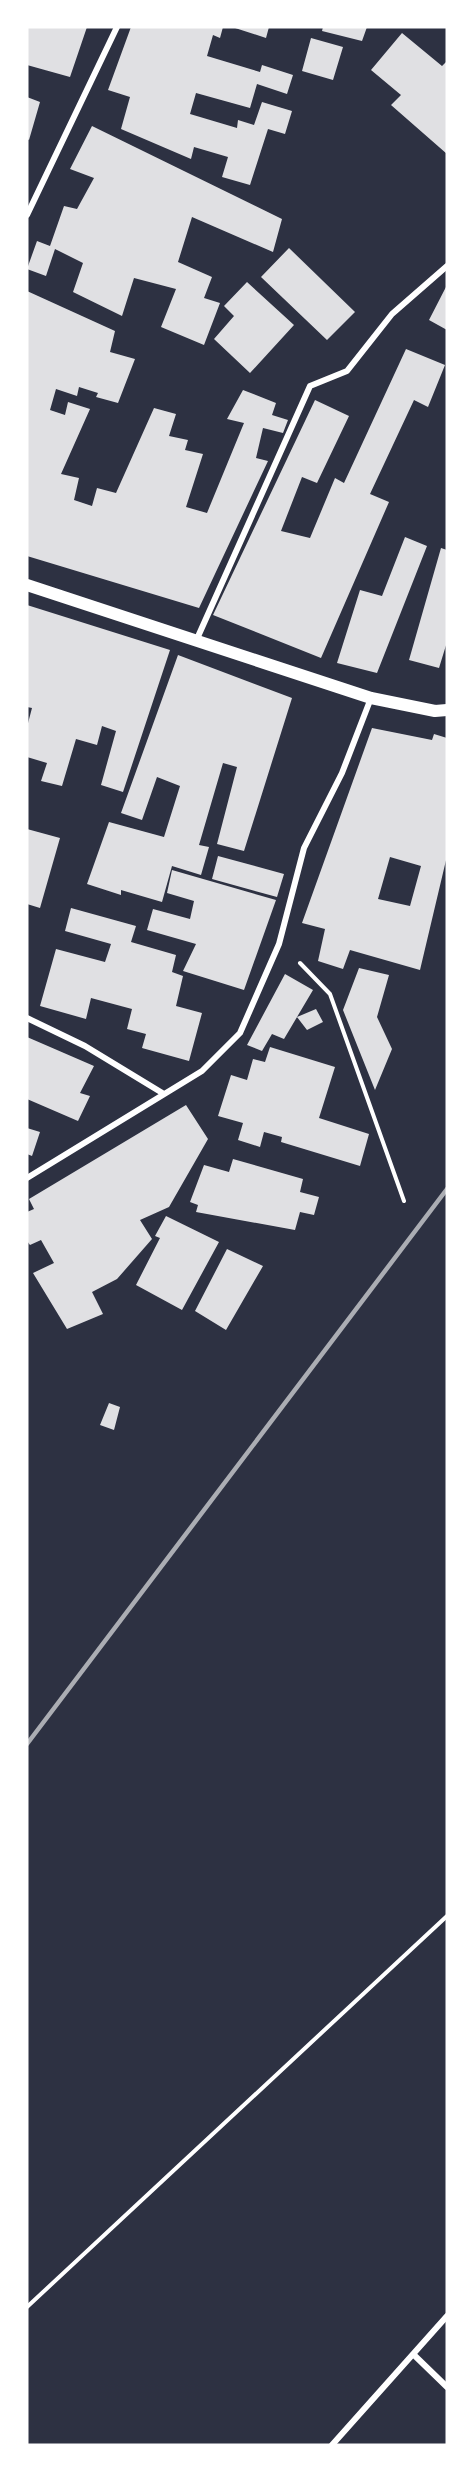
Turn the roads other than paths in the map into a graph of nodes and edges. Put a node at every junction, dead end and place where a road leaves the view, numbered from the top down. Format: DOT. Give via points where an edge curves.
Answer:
graph roads {
  1 [pos="117,27"];
  2 [pos="27,215"];
  3 [pos="447,266"];
  4 [pos="27,585"];
  5 [pos="195,641"];
  6 [pos="371,698"];
  7 [pos="447,710"];
  8 [pos="27,1018"];
  9 [pos="165,1094"];
  10 [pos="27,1178"];
  11 [pos="447,2316"];
  12 [pos="413,2354"];
  13 [pos="447,2387"];
  14 [pos="332,2445"];
  1 -- 2 [label="street"];
  3 -- 5 [label="street" via="392,314 347,371 310,386"];
  4 -- 5 [label="main road"];
  5 -- 6 [label="main road"];
  6 -- 7 [label="main road"];
  6 -- 9 [label="street" via="342,773 304,848 279,944 240,1033 202,1071"];
  8 -- 9 [label="street" via="86,1046"];
  9 -- 10 [label="street"];
  11 -- 12 [label="street"];
  12 -- 13 [label="street"];
  12 -- 14 [label="street"];
}
